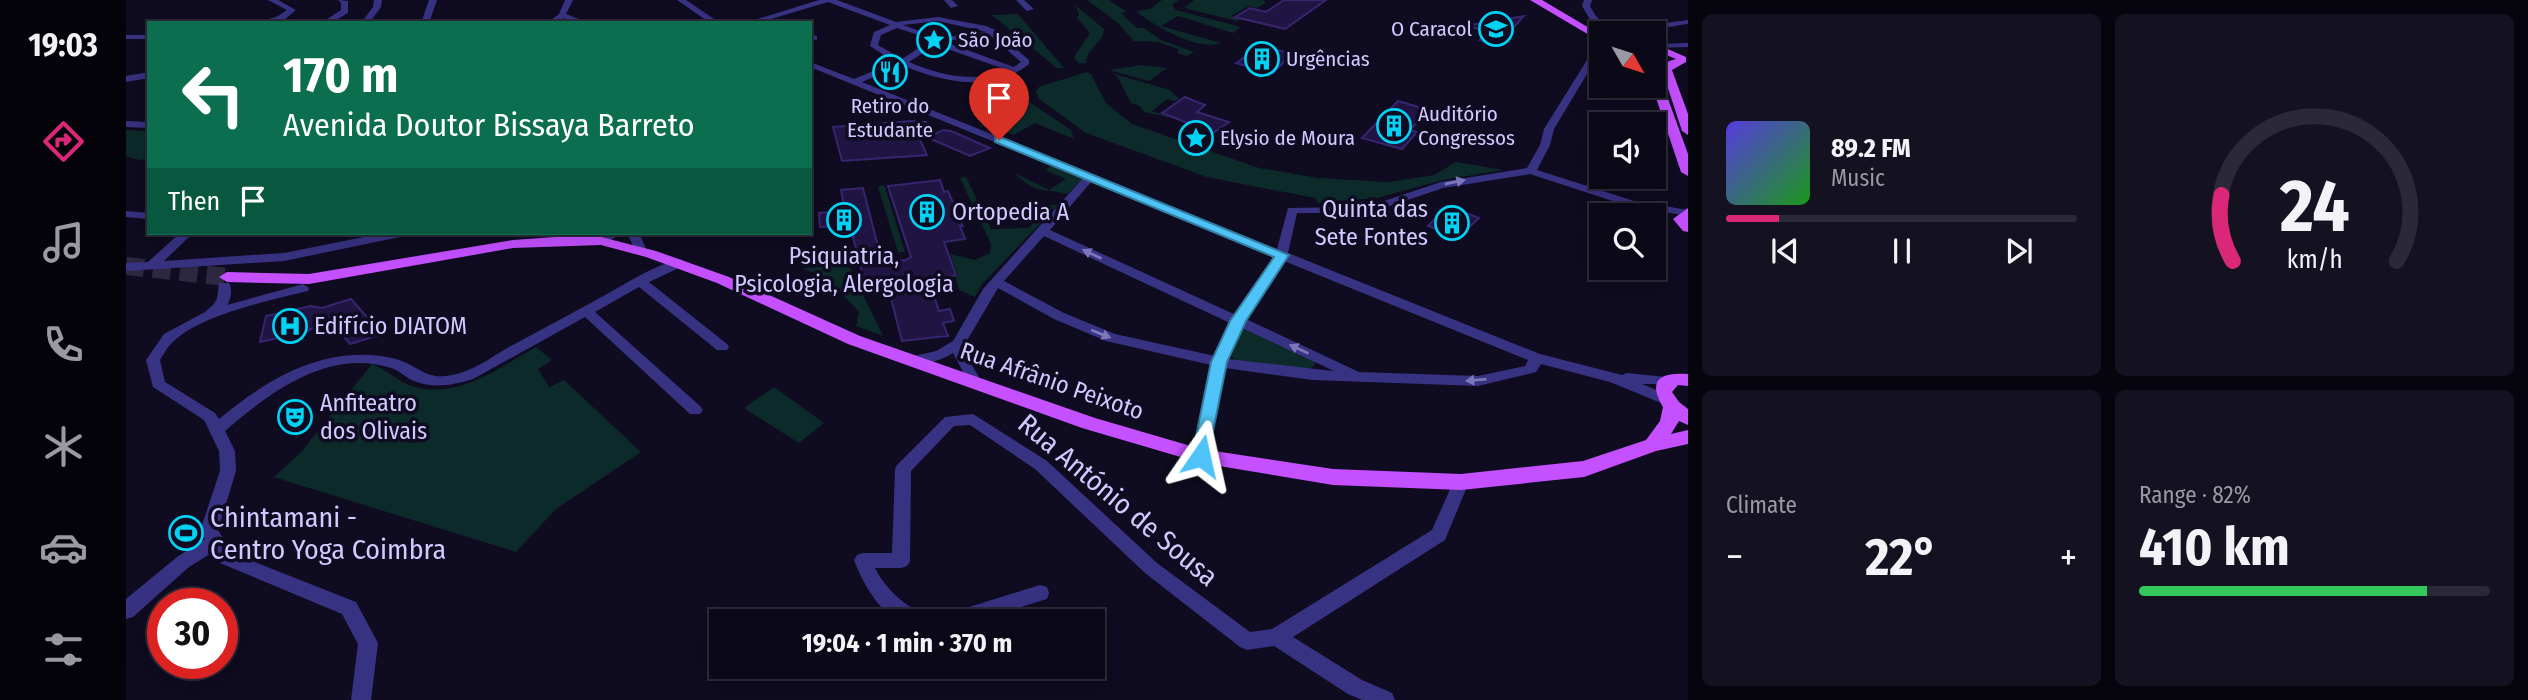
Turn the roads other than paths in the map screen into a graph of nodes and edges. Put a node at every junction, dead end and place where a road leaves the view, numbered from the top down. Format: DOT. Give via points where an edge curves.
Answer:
graph roads {
  1 [pos="272,0"];
  2 [pos="342,0"];
  3 [pos="378,0"];
  4 [pos="433,0"];
  5 [pos="569,0"];
  6 [pos="681,0"];
  7 [pos="829,0"];
  8 [pos="1020,0"];
  9 [pos="1535,0"];
  10 [pos="1545,0"];
  11 [pos="1588,0"];
  12 [pos="1030,9"];
  13 [pos="562,15"];
  14 [pos="281,18"];
  15 [pos="945,19"];
  16 [pos="263,21"];
  17 [pos="288,21"];
  18 [pos="328,21"];
  19 [pos="366,21"];
  20 [pos="426,21"];
  21 [pos="554,21"];
  22 [pos="579,21"];
  23 [pos="713,21"];
  24 [pos="769,21"];
  25 [pos="1688,22"];
  26 [pos="895,24"];
  27 [pos="1580,28"];
  28 [pos="1589,28"];
  29 [pos="1589,31"];
  30 [pos="995,33"];
  31 [pos="1589,35"];
  32 [pos="126,37"];
  33 [pos="147,37"];
  34 [pos="942,39"];
  35 [pos="927,41"];
  36 [pos="1688,45"];
  37 [pos="1666,46"];
  38 [pos="1681,57"];
  39 [pos="903,62"];
  40 [pos="1589,64"];
  41 [pos="812,65"];
  42 [pos="1013,69"];
  43 [pos="147,75"];
  44 [pos="126,79"];
  45 [pos="854,82"];
  46 [pos="1660,98"];
  47 [pos="1663,98"];
  48 [pos="1665,104"];
  49 [pos="126,124"];
  50 [pos="147,125"];
  51 [pos="1688,131"];
  52 [pos="1531,171"];
  53 [pos="1688,172"];
  54 [pos="1090,177"];
  55 [pos="126,214"];
  56 [pos="147,216"];
  57 [pos="1687,220"];
  58 [pos="1043,231"];
  59 [pos="185,235"];
  60 [pos="390,235"];
  61 [pos="504,235"];
  62 [pos="530,235"];
  63 [pos="634,235"];
  64 [pos="616,240"];
  65 [pos="546,241"];
  66 [pos="490,248"];
  67 [pos="646,252"];
  68 [pos="1282,255"];
  69 [pos="679,263"];
  70 [pos="153,264"];
  71 [pos="126,267"];
  72 [pos="644,279"];
  73 [pos="996,282"];
  74 [pos="222,283"];
  75 [pos="303,288"];
  76 [pos="585,310"];
  77 [pos="202,320"];
  78 [pos="1238,321"];
  79 [pos="958,344"];
  80 [pos="722,347"];
  81 [pos="1536,358"];
  82 [pos="911,361"];
  83 [pos="1219,362"];
  84 [pos="1361,378"];
  85 [pos="1615,378"];
  86 [pos="1682,379"];
  87 [pos="976,384"];
  88 [pos="1675,408"];
  89 [pos="695,410"];
  90 [pos="216,430"];
  91 [pos="1688,437"];
  92 [pos="1653,445"];
  93 [pos="1201,456"];
  94 [pos="1461,482"];
  95 [pos="215,542"];
  96 [pos="1040,593"];
  97 [pos="898,609"];
  98 [pos="989,609"];
  99 [pos="126,611"];
  100 [pos="1276,637"];
  101 [pos="361,700"];
  102 [pos="1385,700"];
  1 -- 14 [label="street" via="292,10"];
  2 -- 18 [label="street" via="345,11"];
  3 -- 19 [label="street"];
  4 -- 20 [label="street"];
  5 -- 13 [label="street"];
  6 -- 23 [label="street"];
  7 -- 24 [label="street"];
  7 -- 26 [label="street"];
  8 -- 12 [label="street"];
  9 -- 27 [label="main road"];
  10 -- 28 [label="main road"];
  11 -- 25 [label="street" via="1586,6 1605,26 1619,29"];
  13 -- 21 [label="street"];
  13 -- 22 [label="street"];
  14 -- 16 [label="street"];
  14 -- 17 [label="street"];
  15 -- 26 [label="street"];
  15 -- 30 [label="street"];
  15 -- 34 [label="street"];
  26 -- 35 [label="street"];
  26 -- 39 [label="street" via="877,34 874,46"];
  27 -- 29 [label="main road"];
  27 -- 31 [label="main road"];
  30 -- 34 [label="street"];
  30 -- 42 [label="street" via="1026,62"];
  32 -- 33 [label="street"];
  34 -- 35 [label="street"];
  34 -- 42 [label="street"];
  35 -- 39 [label="street"];
  36 -- 37 [label="street"];
  38 -- 51 [label="main road" via="1667,70"];
  39 -- 42 [label="street" via="960,80"];
  39 -- 45 [label="street"];
  40 -- 52 [label="street" via="1549,129"];
  41 -- 45 [label="street"];
  43 -- 44 [label="street"];
  45 -- 54 [label="street"];
  46 -- 48 [label="main road"];
  47 -- 48 [label="main road"];
  48 -- 53 [label="main road"];
  49 -- 50 [label="street"];
  52 -- 57 [label="street"];
  68 -- 52 [label="street, one-way" via="1292,210 1353,210 1441,185"];
  54 -- 58 [label="street"];
  54 -- 68 [label="street"];
  55 -- 56 [label="street"];
  58 -- 73 [label="street"];
  78 -- 58 [label="street, one-way"];
  59 -- 70 [label="street"];
  60 -- 70 [label="street" via="284,257"];
  61 -- 66 [label="main road"];
  62 -- 65 [label="main road"];
  63 -- 67 [label="street"];
  64 -- 65 [label="main road, Rua Afrânio Peixoto"];
  64 -- 67 [label="main road, Rua Afrânio Peixoto"];
  64 -- 75 [label="main road, Rua Afrânio Peixoto" via="512,252"];
  65 -- 66 [label="main road, Rua Afrânio Peixoto"];
  66 -- 74 [label="main road, Rua Afrânio Peixoto" via="309,279"];
  67 -- 69 [label="main road, Rua Afrânio Peixoto"];
  67 -- 72 [label="street"];
  68 -- 78 [label="street"];
  68 -- 81 [label="street"];
  69 -- 72 [label="street"];
  69 -- 82 [label="main road, Rua Afrânio Peixoto"];
  70 -- 71 [label="street"];
  72 -- 76 [label="street"];
  72 -- 80 [label="street"];
  73 -- 79 [label="street"];
  73 -- 83 [label="street, one-way" via="1111,338"];
  74 -- 75 [label="main road, Rua Afrânio Peixoto"];
  74 -- 77 [label="street" via="226,297"];
  75 -- 77 [label="street"];
  76 -- 89 [label="street"];
  76 -- 90 [label="street" via="468,376 446,381 422,379 397,364 370,358 341,359 296,371"];
  77 -- 90 [label="street" via="169,338 153,360 158,384 210,417"];
  78 -- 83 [label="street"];
  84 -- 78 [label="street, one-way"];
  79 -- 82 [label="street" via="940,355"];
  79 -- 87 [label="street" via="961,360"];
  81 -- 84 [label="street, one-way" via="1531,369 1478,382"];
  81 -- 85 [label="street"];
  82 -- 87 [label="main road, Rua Afrânio Peixoto"];
  83 -- 84 [label="street"];
  83 -- 93 [label="street"];
  85 -- 86 [label="street"];
  85 -- 88 [label="street"];
  86 -- 88 [label="main road" via="1664,385"];
  87 -- 93 [label="main road, Rua Afrânio Peixoto"];
  88 -- 92 [label="main road"];
  90 -- 95 [label="street" via="227,451 228,471 209,531"];
  91 -- 92 [label="main road, Rua Afrânio Peixoto"];
  92 -- 94 [label="main road, Rua Afrânio Peixoto" via="1584,469"];
  93 -- 94 [label="main road, Rua Afrânio Peixoto" via="1333,477"];
  94 -- 100 [label="street" via="1440,535"];
  95 -- 99 [label="street" via="183,562"];
  95 -- 101 [label="street" via="226,558 348,608 368,643"];
  96 -- 98 [label="street"];
  97 -- 100 [label="street, Rua António de Sousa" via="866,570 863,559 901,561 903,469 950,421 973,419 1041,465 1150,568 1247,641"];
  100 -- 102 [label="street" via="1355,687"];
}
